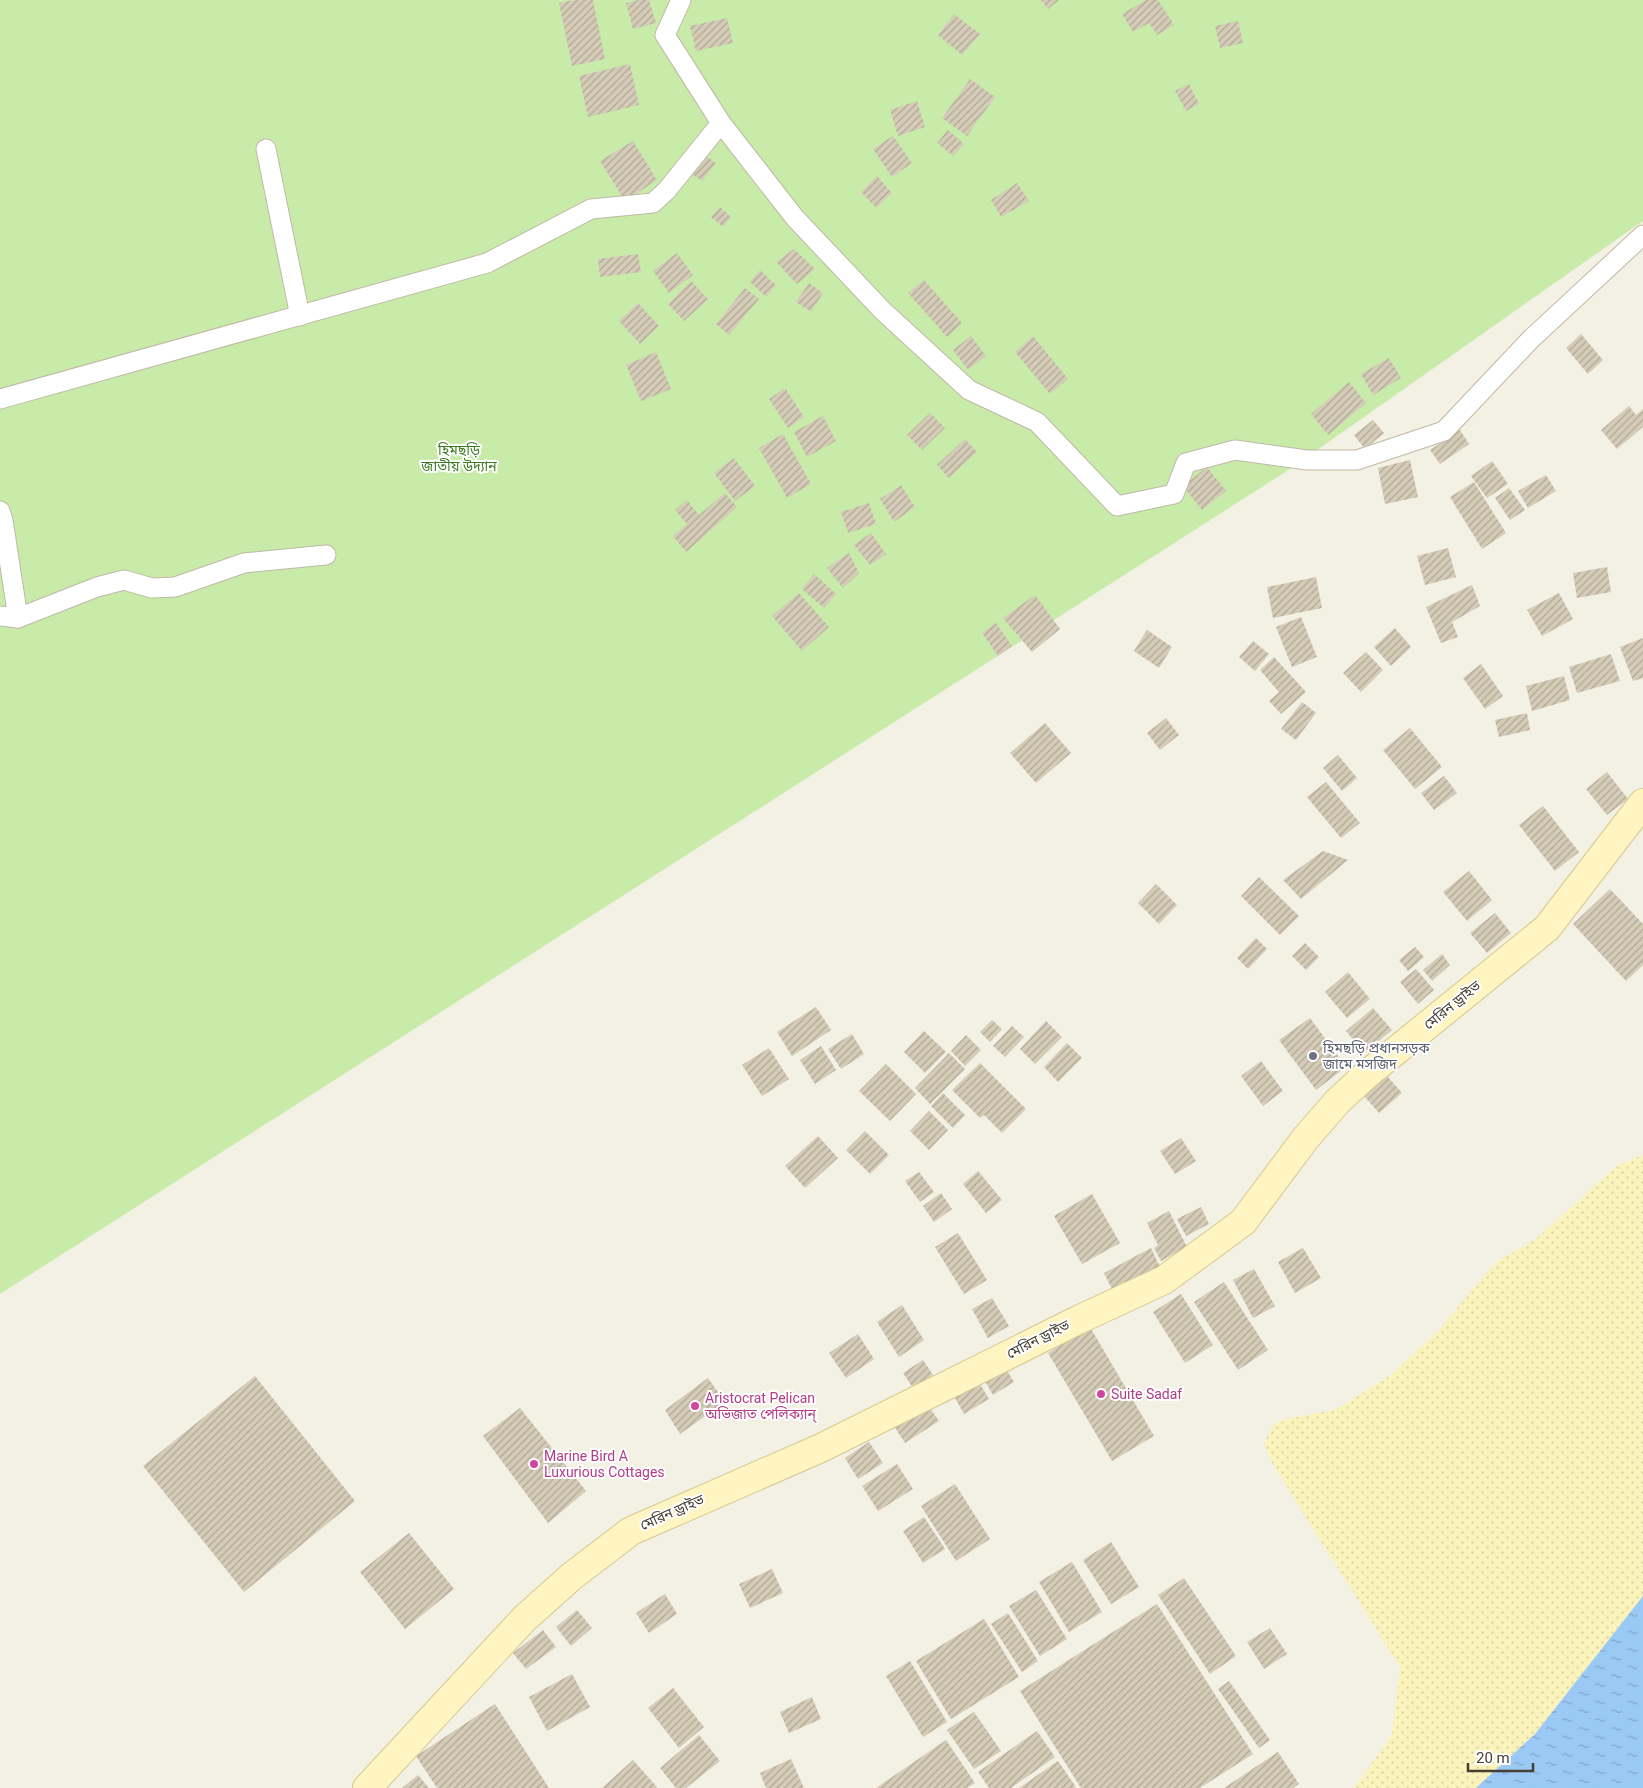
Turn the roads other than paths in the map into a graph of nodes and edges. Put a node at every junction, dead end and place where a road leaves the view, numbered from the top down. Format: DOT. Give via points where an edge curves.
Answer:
graph roads {
  1 [pos="681,0"];
  2 [pos="721,123"];
  3 [pos="266,149"];
  4 [pos="1643,235"];
  5 [pos="300,316"];
  6 [pos="0,400"];
  7 [pos="0,511"];
  8 [pos="326,555"];
  9 [pos="9,617"];
  10 [pos="1643,803"];
  11 [pos="367,1788"];
  1 -- 2 [label="street" via="665,34"];
  2 -- 4 [label="street" via="795,218 883,311 969,390 1037,422 1117,506 1174,494 1186,463 1235,450 1307,460 1357,460 1444,432 1531,340"];
  2 -- 5 [label="street" via="653,203 591,209 487,263"];
  3 -- 5 [label="street"];
  5 -- 6 [label="street"];
  7 -- 9 [label="street"];
  8 -- 9 [label="street" via="244,563 175,588 152,588 124,580"];
  10 -- 11 [label="main road, মেরিন ড্রাইভ" via="1547,928 1337,1102 1243,1222 1164,1280 821,1448 631,1531 572,1576 524,1619"];
}
